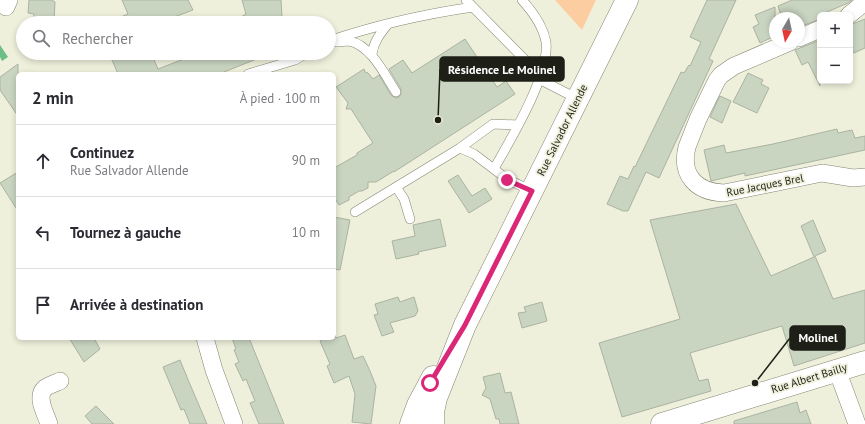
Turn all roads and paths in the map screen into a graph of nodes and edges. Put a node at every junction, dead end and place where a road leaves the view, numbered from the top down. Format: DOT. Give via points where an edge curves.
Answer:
graph roads {
  1 [pos="466,0"];
  2 [pos="522,0"];
  3 [pos="628,0"];
  4 [pos="865,2"];
  5 [pos="473,7"];
  6 [pos="853,12"];
  7 [pos="388,24"];
  8 [pos="817,30"];
  9 [pos="805,35"];
  10 [pos="336,39"];
  11 [pos="336,41"];
  12 [pos="776,48"];
  13 [pos="372,54"];
  14 [pos="295,60"];
  15 [pos="255,72"];
  16 [pos="540,77"];
  17 [pos="396,92"];
  18 [pos="578,99"];
  19 [pos="518,125"];
  20 [pos="460,148"];
  21 [pos="494,169"];
  22 [pos="865,177"];
  23 [pos="396,187"];
  24 [pos="532,191"];
  25 [pos="355,212"];
  26 [pos="410,219"];
  27 [pos="465,325"];
  28 [pos="206,340"];
  29 [pos="865,362"];
  30 [pos="837,370"];
  31 [pos="60,381"];
  32 [pos="49,424"];
  33 [pos="234,424"];
  34 [pos="411,424"];
  35 [pos="433,424"];
  36 [pos="662,424"];
  37 [pos="857,424"];
  1 -- 5 [label="lane"];
  2 -- 16 [label="lane" via="542,28 546,43 546,59"];
  3 -- 18 [label="main road, Rue Salvador Allende"];
  4 -- 6 [label="street"];
  5 -- 7 [label="lane"];
  5 -- 16 [label="lane"];
  7 -- 10 [label="lane"];
  7 -- 13 [label="lane" via="377,37"];
  8 -- 9 [label="street"];
  11 -- 13 [label="lane" via="350,41"];
  12 -- 22 [label="street, Rue Jacques Brel" via="721,74 687,147 684,157 689,176 696,184 714,193 822,173 853,178"];
  13 -- 17 [label="lane"];
  14 -- 15 [label="lane"];
  16 -- 18 [label="lane"];
  16 -- 19 [label="lane"];
  18 -- 24 [label="main road, Rue Salvador Allende"];
  19 -- 20 [label="lane" via="493,124"];
  19 -- 21 [label="lane"];
  20 -- 21 [label="lane" via="474,154"];
  20 -- 23 [label="lane"];
  21 -- 24 [label="lane" via="507,180"];
  23 -- 25 [label="lane"];
  23 -- 26 [label="lane" via="404,199"];
  24 -- 27 [label="main road, Rue Salvador Allende"];
  27 -- 34 [label="main road, Rue Salvador Allende" via="422,398"];
  27 -- 35 [label="main road, Rue Salvador Allende" via="436,398"];
  28 -- 33 [label="street"];
  29 -- 30 [label="main road, Rue Albert Bailly"];
  30 -- 36 [label="main road, Rue Albert Bailly"];
  30 -- 37 [label="street"];
  31 -- 32 [label="street" via="46,387 42,393 41,402"];
}
